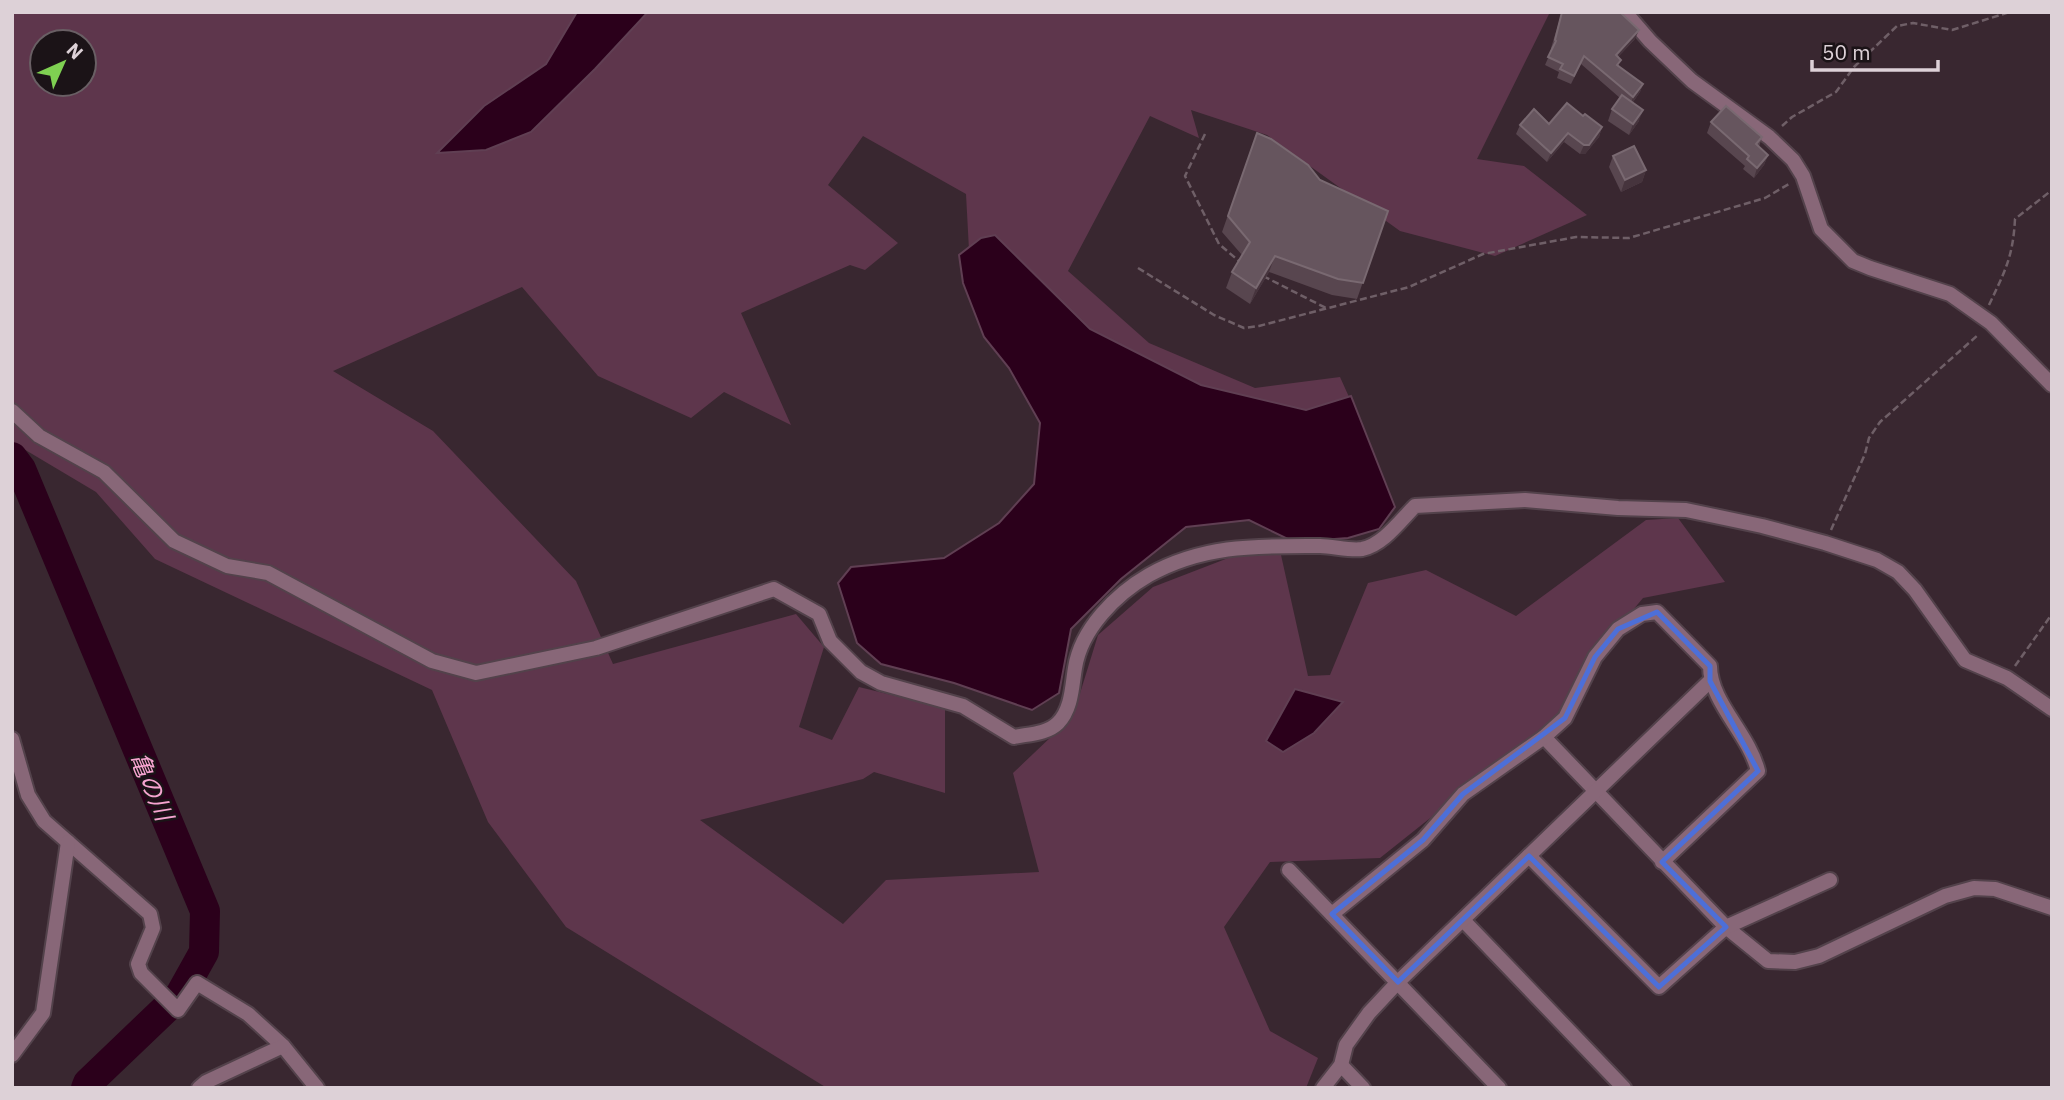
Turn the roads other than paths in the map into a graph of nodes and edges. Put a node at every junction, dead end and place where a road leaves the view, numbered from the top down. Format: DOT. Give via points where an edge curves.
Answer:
graph roads {
  1 [pos="1625,12"];
  2 [pos="2052,385"];
  3 [pos="12,411"];
  4 [pos="1710,681"];
  5 [pos="2052,709"];
  6 [pos="1544,737"];
  7 [pos="12,739"];
  8 [pos="1595,792"];
  9 [pos="68,842"];
  10 [pos="1529,856"];
  11 [pos="1662,862"];
  12 [pos="1289,870"];
  13 [pos="1830,880"];
  14 [pos="2052,908"];
  15 [pos="1332,914"];
  16 [pos="1463,920"];
  17 [pos="1726,927"];
  18 [pos="1398,982"];
  19 [pos="283,1046"];
  20 [pos="12,1055"];
  21 [pos="1341,1065"];
  22 [pos="200,1088"];
  23 [pos="317,1088"];
  24 [pos="1323,1088"];
  25 [pos="1363,1088"];
  26 [pos="1499,1088"];
  27 [pos="1624,1088"];
  1 -- 2 [label="street" via="1692,81 1793,160 1821,229 1853,261 1950,294 1987,320"];
  3 -- 5 [label="street" via="39,436 104,472 174,541 228,566 268,573 432,661 476,673 596,648 775,589 819,614 830,641 861,672 881,683 963,706 1014,737 1049,730 1060,721 1090,627 1130,587 1152,574 1204,553 1242,546 1361,549 1380,541 1415,506 1525,500 1686,510 1762,526 1877,560 1898,572 1915,590 1965,660 2007,678"];
  4 -- 6 [label="street" via="1710,666 1657,612 1642,614 1618,629 1595,657 1565,718"];
  4 -- 8 [label="street"];
  4 -- 11 [label="street" via="1755,756 1758,771"];
  6 -- 8 [label="street"];
  6 -- 15 [label="street" via="1463,794 1423,840"];
  7 -- 9 [label="street" via="28,795 44,821"];
  8 -- 10 [label="street"];
  8 -- 11 [label="street"];
  9 -- 19 [label="street" via="149,915 153,928 138,964 141,973 178,1010 197,983 248,1014"];
  9 -- 20 [label="street" via="43,1013"];
  10 -- 16 [label="street"];
  10 -- 17 [label="street" via="1659,987"];
  11 -- 17 [label="street"];
  12 -- 15 [label="street"];
  13 -- 17 [label="street"];
  14 -- 17 [label="street" via="1995,889 1974,888 1945,896 1818,956 1795,962 1768,961"];
  15 -- 18 [label="street"];
  16 -- 18 [label="street"];
  16 -- 27 [label="street"];
  18 -- 21 [label="street" via="1346,1045"];
  18 -- 26 [label="street"];
  19 -- 22 [label="street"];
  19 -- 23 [label="street"];
  21 -- 24 [label="street"];
  21 -- 25 [label="street"];
}
